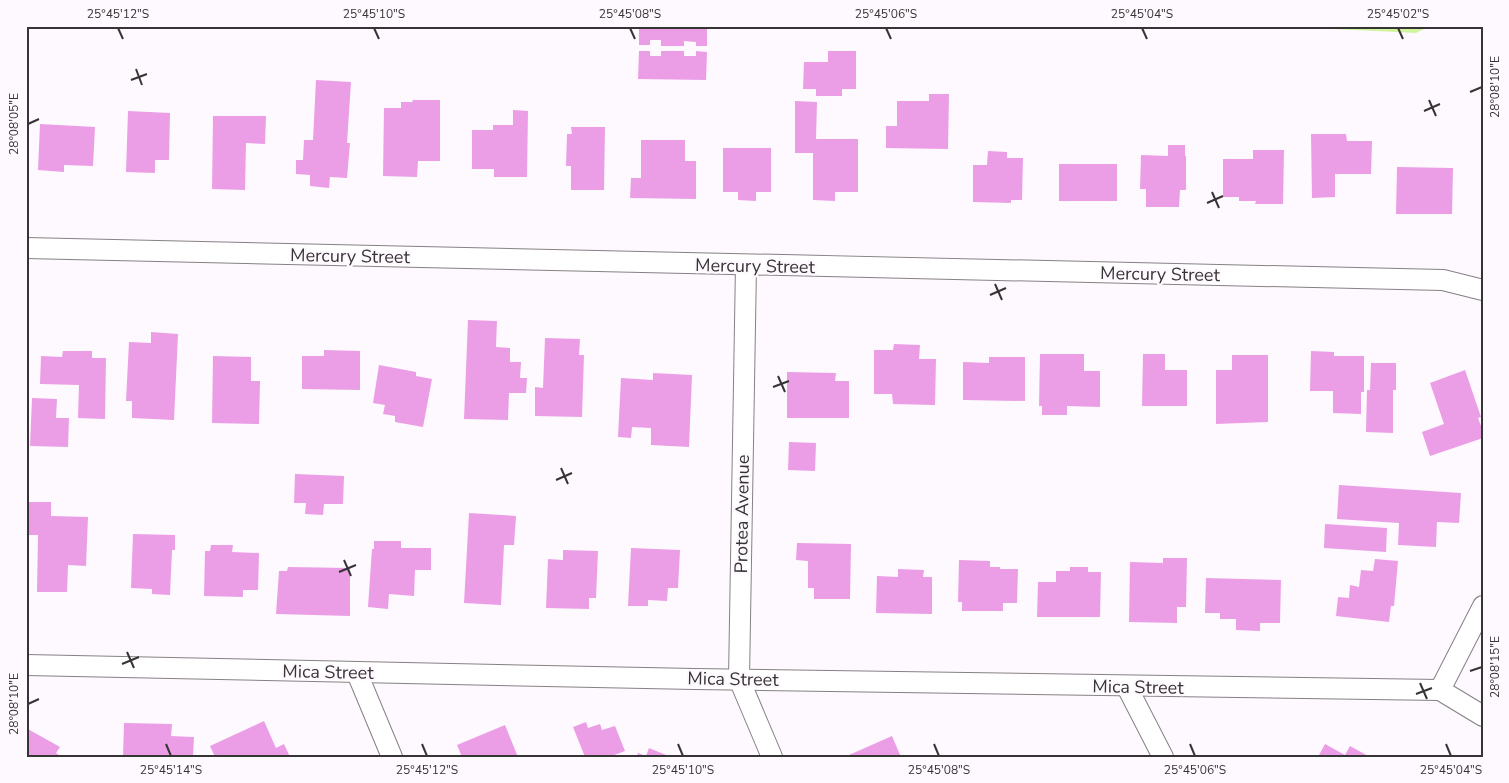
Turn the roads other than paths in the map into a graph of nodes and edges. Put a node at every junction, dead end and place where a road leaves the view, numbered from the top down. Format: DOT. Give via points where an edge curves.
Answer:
graph roads {
  1 [pos="26,248"];
  2 [pos="746,266"];
  3 [pos="1483,290"];
  4 [pos="1483,606"];
  5 [pos="26,665"];
  6 [pos="356,673"];
  7 [pos="739,679"];
  8 [pos="1128,687"];
  9 [pos="1440,690"];
  10 [pos="1483,716"];
  11 [pos="392,757"];
  12 [pos="772,757"];
  13 [pos="1163,757"];
  1 -- 2 [label="street, Mercury Street"];
  2 -- 3 [label="street, Mercury Street" via="1443,280"];
  2 -- 7 [label="street, Protea Avenue"];
  4 -- 9 [label="street"];
  5 -- 6 [label="street, Mica Street"];
  6 -- 7 [label="street, Mica Street"];
  6 -- 11 [label="street"];
  7 -- 8 [label="street, Mica Street"];
  7 -- 12 [label="street, Protea Avenue"];
  8 -- 9 [label="street, Mica Street"];
  8 -- 13 [label="street"];
  9 -- 10 [label="street"];
}
